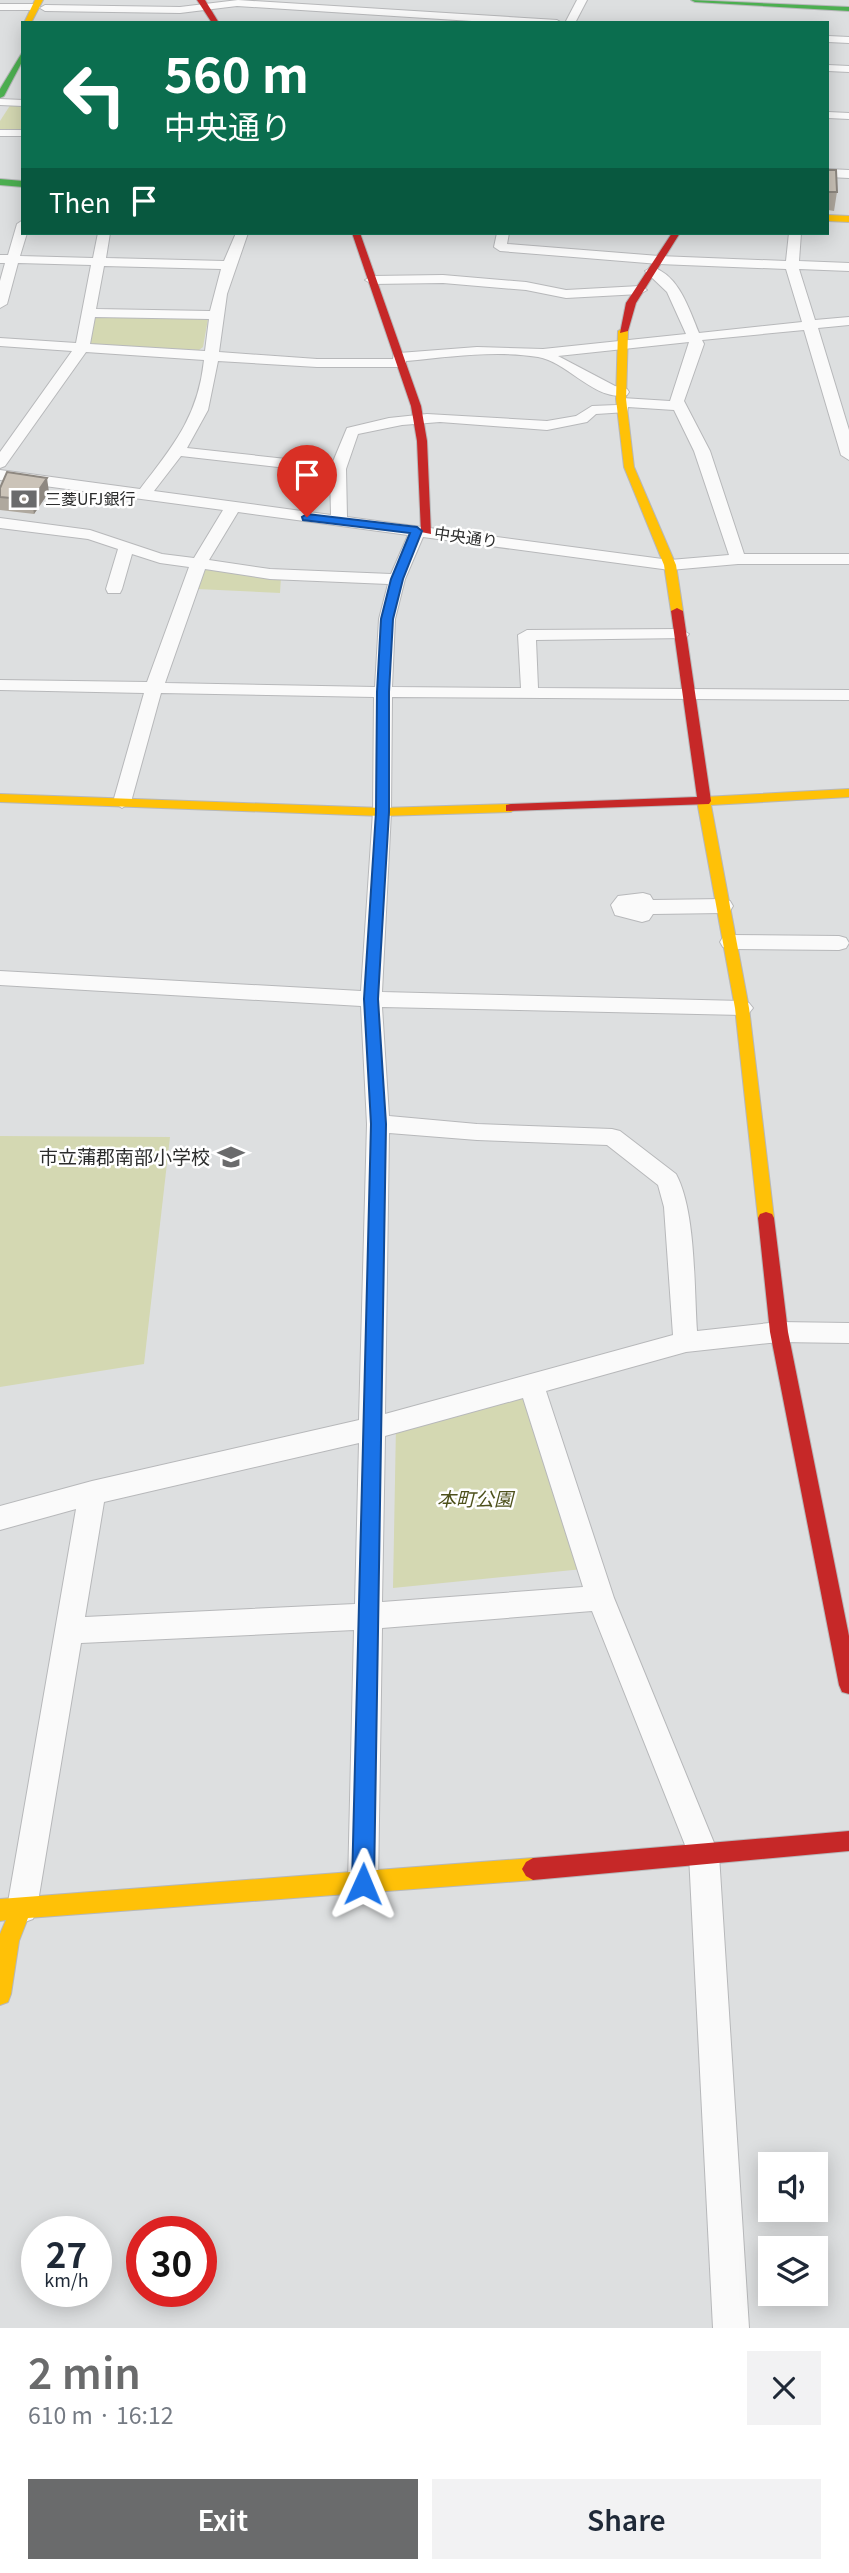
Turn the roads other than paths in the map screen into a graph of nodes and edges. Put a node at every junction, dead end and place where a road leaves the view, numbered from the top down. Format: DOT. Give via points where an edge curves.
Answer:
graph roads {
  1 [pos="410,0"];
  2 [pos="582,0"];
  3 [pos="695,0"];
  4 [pos="728,1"];
  5 [pos="203,3"];
  6 [pos="0,7"];
  7 [pos="41,8"];
  8 [pos="849,9"];
  9 [pos="400,18"];
  10 [pos="29,21"];
  11 [pos="215,21"];
  12 [pos="494,21"];
  13 [pos="571,21"];
  14 [pos="726,21"];
  15 [pos="21,34"];
  16 [pos="829,38"];
  17 [pos="849,40"];
  18 [pos="21,56"];
  19 [pos="829,68"];
  20 [pos="849,69"];
  21 [pos="0,72"];
  22 [pos="0,96"];
  23 [pos="0,102"];
  24 [pos="21,103"];
  25 [pos="829,114"];
  26 [pos="849,116"];
  27 [pos="0,133"];
  28 [pos="21,133"];
  29 [pos="829,173"];
  30 [pos="849,174"];
  31 [pos="0,183"];
  32 [pos="21,184"];
  33 [pos="829,218"];
  34 [pos="849,219"];
  35 [pos="21,229"];
  36 [pos="104,235"];
  37 [pos="241,235"];
  38 [pos="357,235"];
  39 [pos="502,235"];
  40 [pos="675,235"];
  41 [pos="795,235"];
  42 [pos="7,259"];
  43 [pos="98,262"];
  44 [pos="228,265"];
  45 [pos="494,265"];
  46 [pos="655,265"];
  47 [pos="792,266"];
  48 [pos="849,267"];
  49 [pos="372,280"];
  50 [pos="640,290"];
  51 [pos="0,304"];
  52 [pos="87,313"];
  53 [pos="216,314"];
  54 [pos="849,321"];
  55 [pos="811,325"];
  56 [pos="694,336"];
  57 [pos="0,342"];
  58 [pos="623,344"];
  59 [pos="82,347"];
  60 [pos="543,353"];
  61 [pos="213,354"];
  62 [pos="400,360"];
  63 [pos="622,401"];
  64 [pos="842,405"];
  65 [pos="679,406"];
  66 [pos="418,419"];
  67 [pos="176,451"];
  68 [pos="849,455"];
  69 [pos="338,469"];
  70 [pos="0,473"];
  71 [pos="143,495"];
  72 [pos="233,506"];
  73 [pos="340,520"];
  74 [pos="0,523"];
  75 [pos="422,531"];
  76 [pos="126,548"];
  77 [pos="738,559"];
  78 [pos="849,559"];
  79 [pos="199,563"];
  80 [pos="670,565"];
  81 [pos="397,579"];
  82 [pos="114,589"];
  83 [pos="680,634"];
  84 [pos="0,685"];
  85 [pos="154,688"];
  86 [pos="383,692"];
  87 [pos="530,694"];
  88 [pos="688,695"];
  89 [pos="849,695"];
  90 [pos="849,793"];
  91 [pos="0,799"];
  92 [pos="704,801"];
  93 [pos="122,802"];
  94 [pos="382,812"];
  95 [pos="723,906"];
  96 [pos="647,907"];
  97 [pos="730,942"];
  98 [pos="839,943"];
  99 [pos="0,978"];
  100 [pos="371,999"];
  101 [pos="742,1009"];
  102 [pos="378,1124"];
  103 [pos="779,1332"];
  104 [pos="849,1334"];
  105 [pos="686,1342"];
  106 [pos="531,1383"];
  107 [pos="374,1428"];
  108 [pos="92,1493"];
  109 [pos="0,1518"];
  110 [pos="600,1598"];
  111 [pos="370,1616"];
  112 [pos="68,1631"];
  113 [pos="849,1685"];
  114 [pos="849,1841"];
  115 [pos="704,1855"];
  116 [pos="363,1884"];
  117 [pos="11,1909"];
  118 [pos="0,1994"];
  119 [pos="731,2328"];
  1 -- 9 [label="street"];
  2 -- 13 [label="street"];
  3 -- 4 [label="street"];
  4 -- 8 [label="street"];
  4 -- 14 [label="street"];
  5 -- 7 [label="street" via="180,10"];
  5 -- 9 [label="street"];
  5 -- 11 [label="street"];
  6 -- 7 [label="street"];
  7 -- 10 [label="street"];
  9 -- 12 [label="street"];
  15 -- 21 [label="street"];
  16 -- 17 [label="street"];
  18 -- 22 [label="street"];
  19 -- 20 [label="street"];
  23 -- 24 [label="street"];
  25 -- 26 [label="street"];
  27 -- 28 [label="street"];
  29 -- 30 [label="street"];
  31 -- 32 [label="street"];
  33 -- 34 [label="street"];
  35 -- 42 [label="street"];
  36 -- 43 [label="street"];
  37 -- 44 [label="street"];
  38 -- 49 [label="street"];
  39 -- 45 [label="street"];
  40 -- 46 [label="street"];
  41 -- 47 [label="street"];
  42 -- 43 [label="street"];
  42 -- 51 [label="street"];
  43 -- 44 [label="street"];
  43 -- 52 [label="street"];
  44 -- 53 [label="street"];
  45 -- 46 [label="street"];
  45 -- 49 [label="street" via="443,279"];
  45 -- 50 [label="street" via="526,286 566,294"];
  46 -- 47 [label="street"];
  46 -- 50 [label="street"];
  46 -- 56 [label="street"];
  47 -- 48 [label="street"];
  47 -- 55 [label="street"];
  49 -- 62 [label="street"];
  50 -- 58 [label="street" via="628,308"];
  52 -- 53 [label="street"];
  52 -- 59 [label="street"];
  53 -- 61 [label="street"];
  54 -- 55 [label="street"];
  55 -- 56 [label="street"];
  55 -- 64 [label="street"];
  56 -- 58 [label="street"];
  56 -- 65 [label="street" via="697,344"];
  57 -- 59 [label="street"];
  58 -- 60 [label="street"];
  58 -- 63 [label="street"];
  59 -- 61 [label="street"];
  59 -- 70 [label="street"];
  60 -- 62 [label="street" via="477,351"];
  60 -- 63 [label="street" via="611,390"];
  61 -- 62 [label="street" via="339,364"];
  61 -- 67 [label="street" via="200,412"];
  62 -- 66 [label="street"];
  63 -- 65 [label="street"];
  63 -- 66 [label="street" via="558,425"];
  63 -- 80 [label="street" via="629,467"];
  64 -- 68 [label="street"];
  65 -- 77 [label="street" via="702,451"];
  66 -- 69 [label="street" via="352,431"];
  66 -- 75 [label="street"];
  67 -- 69 [label="street"];
  67 -- 71 [label="street"];
  69 -- 73 [label="street"];
  70 -- 71 [label="street, 中央通り"];
  71 -- 72 [label="street, 中央通り"];
  72 -- 73 [label="street, 中央通り"];
  72 -- 79 [label="street"];
  73 -- 75 [label="street, 中央通り"];
  74 -- 76 [label="street" via="90,535"];
  75 -- 80 [label="street, 中央通り"];
  75 -- 81 [label="street"];
  76 -- 79 [label="street"];
  76 -- 82 [label="street"];
  77 -- 78 [label="street, 中央通り"];
  77 -- 80 [label="street, 中央通り"];
  79 -- 81 [label="street" via="270,574"];
  79 -- 85 [label="street"];
  80 -- 83 [label="street"];
  81 -- 86 [label="street" via="387,619"];
  83 -- 87 [label="street" via="527,635"];
  83 -- 88 [label="street"];
  84 -- 85 [label="street"];
  85 -- 86 [label="street"];
  85 -- 93 [label="street"];
  86 -- 87 [label="street"];
  86 -- 94 [label="street"];
  87 -- 88 [label="street"];
  88 -- 89 [label="street"];
  88 -- 92 [label="street"];
  90 -- 92 [label="street"];
  91 -- 93 [label="street"];
  92 -- 94 [label="street"];
  92 -- 95 [label="street"];
  93 -- 94 [label="street"];
  94 -- 100 [label="street"];
  95 -- 96 [label="street"];
  95 -- 97 [label="street"];
  97 -- 98 [label="street"];
  97 -- 101 [label="street"];
  99 -- 100 [label="street"];
  100 -- 101 [label="street"];
  100 -- 102 [label="street"];
  101 -- 103 [label="street"];
  102 -- 105 [label="street" via="612,1137 668,1180 676,1207"];
  102 -- 107 [label="street"];
  103 -- 104 [label="street"];
  103 -- 105 [label="street"];
  103 -- 113 [label="street"];
  105 -- 106 [label="street"];
  106 -- 107 [label="street"];
  106 -- 110 [label="street"];
  107 -- 108 [label="street"];
  107 -- 111 [label="street"];
  108 -- 109 [label="street"];
  108 -- 112 [label="street"];
  110 -- 111 [label="street"];
  110 -- 115 [label="street"];
  111 -- 112 [label="street"];
  111 -- 116 [label="street"];
  112 -- 117 [label="street"];
  114 -- 115 [label="street"];
  115 -- 116 [label="street"];
  115 -- 119 [label="street"];
  116 -- 117 [label="street"];
  117 -- 118 [label="street"];
}
